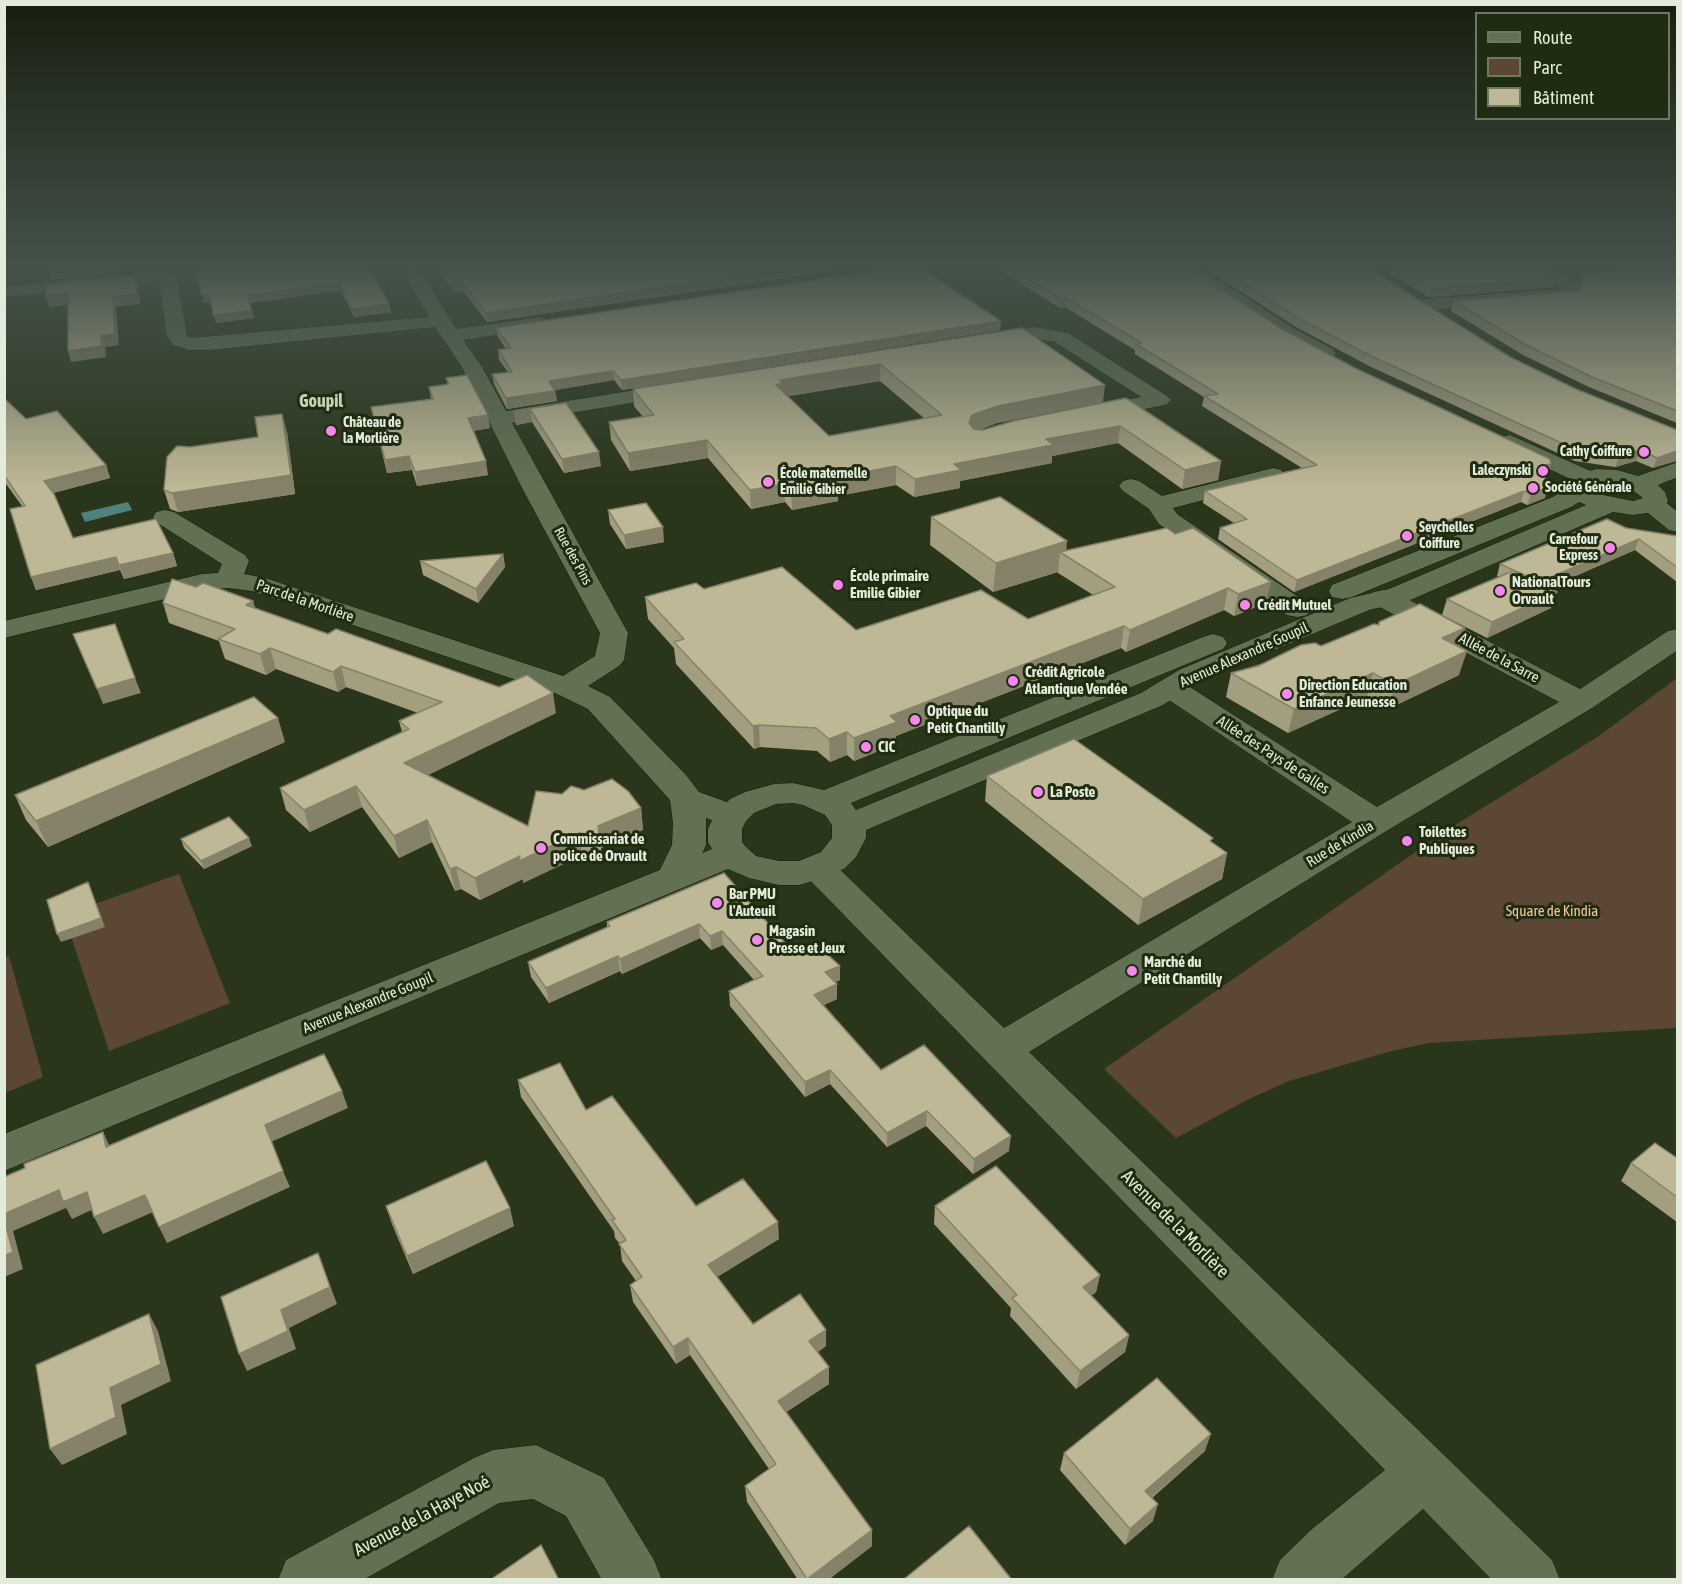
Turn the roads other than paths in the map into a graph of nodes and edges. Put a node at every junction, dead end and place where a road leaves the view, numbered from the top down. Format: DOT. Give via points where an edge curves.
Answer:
graph roads {
  1 [pos="179,340"];
  2 [pos="269,340"];
  3 [pos="454,340"];
  4 [pos="986,340"];
  5 [pos="1067,340"];
  6 [pos="1301,340"];
  7 [pos="962,344"];
  8 [pos="1340,361"];
  9 [pos="703,385"];
  10 [pos="499,418"];
  11 [pos="1067,418"];
  12 [pos="1495,435"];
  13 [pos="1677,469"];
  14 [pos="1273,475"];
  15 [pos="1584,484"];
  16 [pos="1131,486"];
  17 [pos="1646,494"];
  18 [pos="1158,504"];
  19 [pos="1608,505"];
  20 [pos="165,517"];
  21 [pos="1677,525"];
  22 [pos="229,580"];
  23 [pos="1384,598"];
  24 [pos="1297,609"];
  25 [pos="4,630"];
  26 [pos="1677,637"];
  27 [pos="566,687"];
  28 [pos="1171,688"];
  29 [pos="1581,702"];
  30 [pos="687,799"];
  31 [pos="838,813"];
  32 [pos="731,816"];
  33 [pos="1376,822"];
  34 [pos="732,854"];
  35 [pos="818,867"];
  36 [pos="674,878"];
  37 [pos="1000,1050"];
  38 [pos="4,1153"];
  39 [pos="1424,1473"];
  40 [pos="306,1580"];
  41 [pos="634,1580"];
  42 [pos="1300,1580"];
  43 [pos="1532,1580"];
  1 -- 2 [label="street" via="189,344"];
  3 -- 10 [label="street, Rue des Pins"];
  4 -- 7 [label="street"];
  5 -- 11 [label="street" via="1160,400"];
  6 -- 8 [label="street"];
  9 -- 10 [label="street"];
  10 -- 27 [label="street, Rue des Pins" via="614,633 609,660"];
  12 -- 15 [label="street"];
  13 -- 17 [label="street"];
  14 -- 18 [label="street"];
  15 -- 17 [label="street" via="1617,477"];
  15 -- 19 [label="street" via="1596,501"];
  15 -- 24 [label="street, Avenue Alexandre Goupil" via="1562,501"];
  16 -- 18 [label="street"];
  17 -- 19 [label="street" via="1633,508"];
  17 -- 21 [label="street"];
  18 -- 24 [label="street" via="1168,519"];
  19 -- 23 [label="street, Avenue Alexandre Goupil"];
  20 -- 22 [label="street" via="236,561"];
  22 -- 25 [label="street, Parc de la Morlière" via="202,582"];
  22 -- 27 [label="street, Parc de la Morlière" via="256,584"];
  23 -- 28 [label="street, Avenue Alexandre Goupil" via="1360,604 1189,676"];
  23 -- 29 [label="street, Allée de la Sarre"];
  24 -- 31 [label="street, Avenue Alexandre Goupil"];
  26 -- 29 [label="street, Rue de Kindia"];
  27 -- 30 [label="street" via="599,703"];
  28 -- 31 [label="street, Avenue Alexandre Goupil" via="1100,722"];
  28 -- 33 [label="street, Allée des Pays de Galles"];
  29 -- 33 [label="street, Rue de Kindia"];
  30 -- 32 [label="street"];
  30 -- 36 [label="street" via="689,845"];
  31 -- 32 [label="street" via="811,796 774,794 742,806"];
  31 -- 35 [label="street" via="849,837 833,860"];
  32 -- 34 [label="street" via="725,842"];
  33 -- 37 [label="street, Rue de Kindia"];
  34 -- 35 [label="street" via="744,864 779,873 800,873"];
  34 -- 36 [label="street, Avenue Alexandre Goupil"];
  35 -- 37 [label="street, Avenue de la Morlière"];
  36 -- 38 [label="street, Avenue Alexandre Goupil"];
  37 -- 39 [label="street, Avenue de la Morlière"];
  39 -- 42 [label="street"];
  39 -- 43 [label="street, Avenue de la Morlière"];
  40 -- 41 [label="street, Avenue de la Haye Noé" via="492,1477 536,1472 585,1497"];
}
